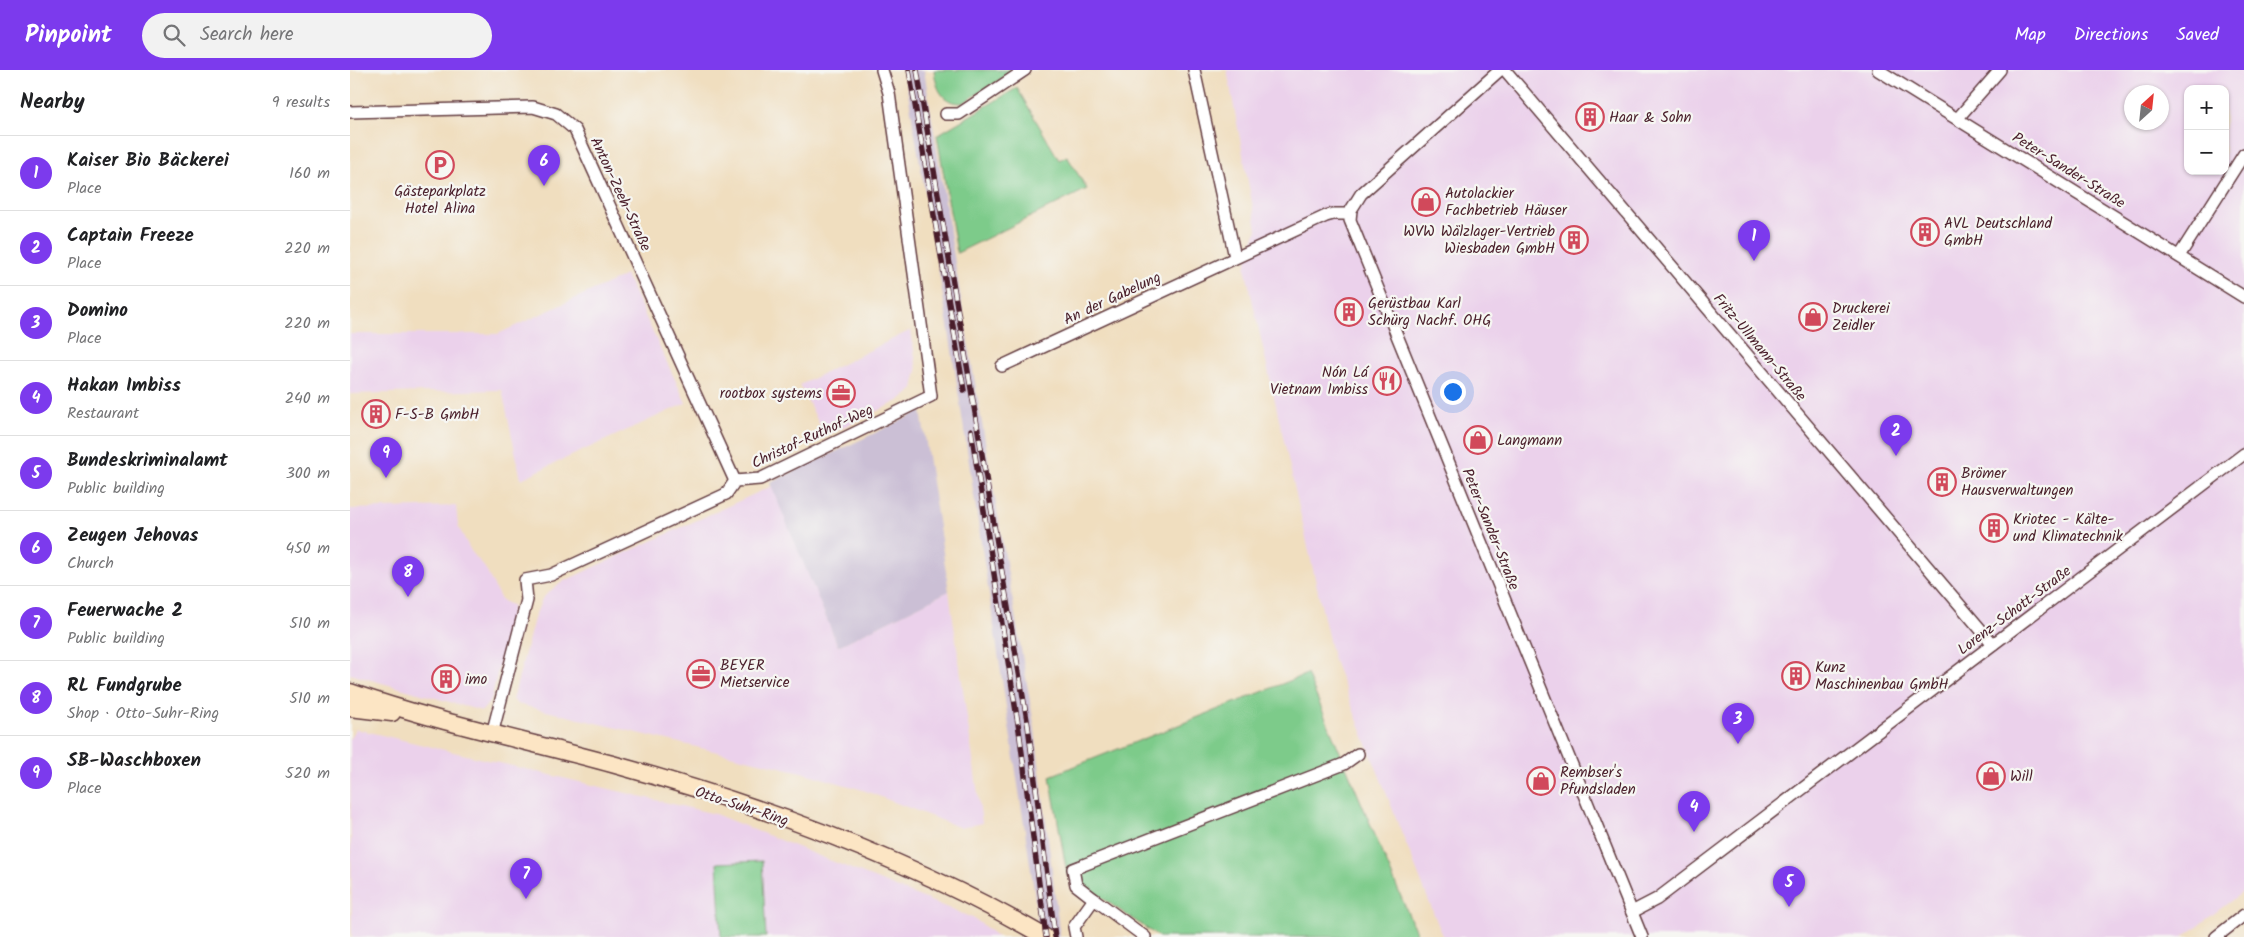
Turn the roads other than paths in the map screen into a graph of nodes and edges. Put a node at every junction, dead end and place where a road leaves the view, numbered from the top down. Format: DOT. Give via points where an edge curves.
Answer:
graph roads {
  1 [pos="882,70"];
  2 [pos="1026,70"];
  3 [pos="1194,70"];
  4 [pos="1500,70"];
  5 [pos="1505,70"];
  6 [pos="1878,70"];
  7 [pos="2000,70"];
  8 [pos="350,112"];
  9 [pos="946,114"];
  10 [pos="1958,118"];
  11 [pos="2244,154"];
  12 [pos="1349,214"];
  13 [pos="2179,256"];
  14 [pos="1235,257"];
  15 [pos="2244,298"];
  16 [pos="1002,366"];
  17 [pos="2244,454"];
  18 [pos="736,481"];
  19 [pos="1993,644"];
  20 [pos="350,692"];
  21 [pos="355,712"];
  22 [pos="424,716"];
  23 [pos="492,734"];
  24 [pos="1358,754"];
  25 [pos="1094,899"];
  26 [pos="1632,912"];
  27 [pos="2244,916"];
  28 [pos="1045,937"];
  29 [pos="1076,937"];
  30 [pos="1145,937"];
  31 [pos="1642,937"];
  32 [pos="2216,937"];
  1 -- 18 [label="street, Christof-Ruthof-Weg" via="890,103 931,396 760,479"];
  2 -- 9 [label="street" via="959,114"];
  3 -- 14 [label="street"];
  4 -- 12 [label="street" via="1361,194"];
  5 -- 19 [label="street, Fritz-Ullmann-Straße"];
  6 -- 10 [label="street, Peter-Sander-Straße"];
  7 -- 10 [label="street"];
  8 -- 18 [label="street, Anton-Zeeh-Straße" via="533,107 556,114 575,130"];
  10 -- 13 [label="street, Peter-Sander-Straße"];
  11 -- 13 [label="street"];
  12 -- 14 [label="street, An der Gabelung" via="1326,216"];
  12 -- 26 [label="street, Peter-Sander-Straße"];
  13 -- 15 [label="street, Peter-Sander-Straße"];
  14 -- 16 [label="street, An der Gabelung"];
  17 -- 19 [label="street, Lorenz-Schott-Straße"];
  18 -- 23 [label="street, Christof-Ruthof-Weg" via="726,494 551,575 525,580 527,600"];
  19 -- 26 [label="street, Lorenz-Schott-Straße" via="1657,899"];
  20 -- 22 [label="street, Otto-Suhr-Ring"];
  21 -- 22 [label="street, Otto-Suhr-Ring"];
  22 -- 23 [label="street, Otto-Suhr-Ring"];
  23 -- 28 [label="street, Otto-Suhr-Ring" via="613,765 741,804 828,835 911,869"];
  24 -- 25 [label="street" via="1344,764 1073,869 1076,884"];
  25 -- 29 [label="street" via="1074,927"];
  25 -- 30 [label="street"];
  26 -- 31 [label="street, Peter-Sander-Straße"];
  27 -- 32 [label="street"];
}
